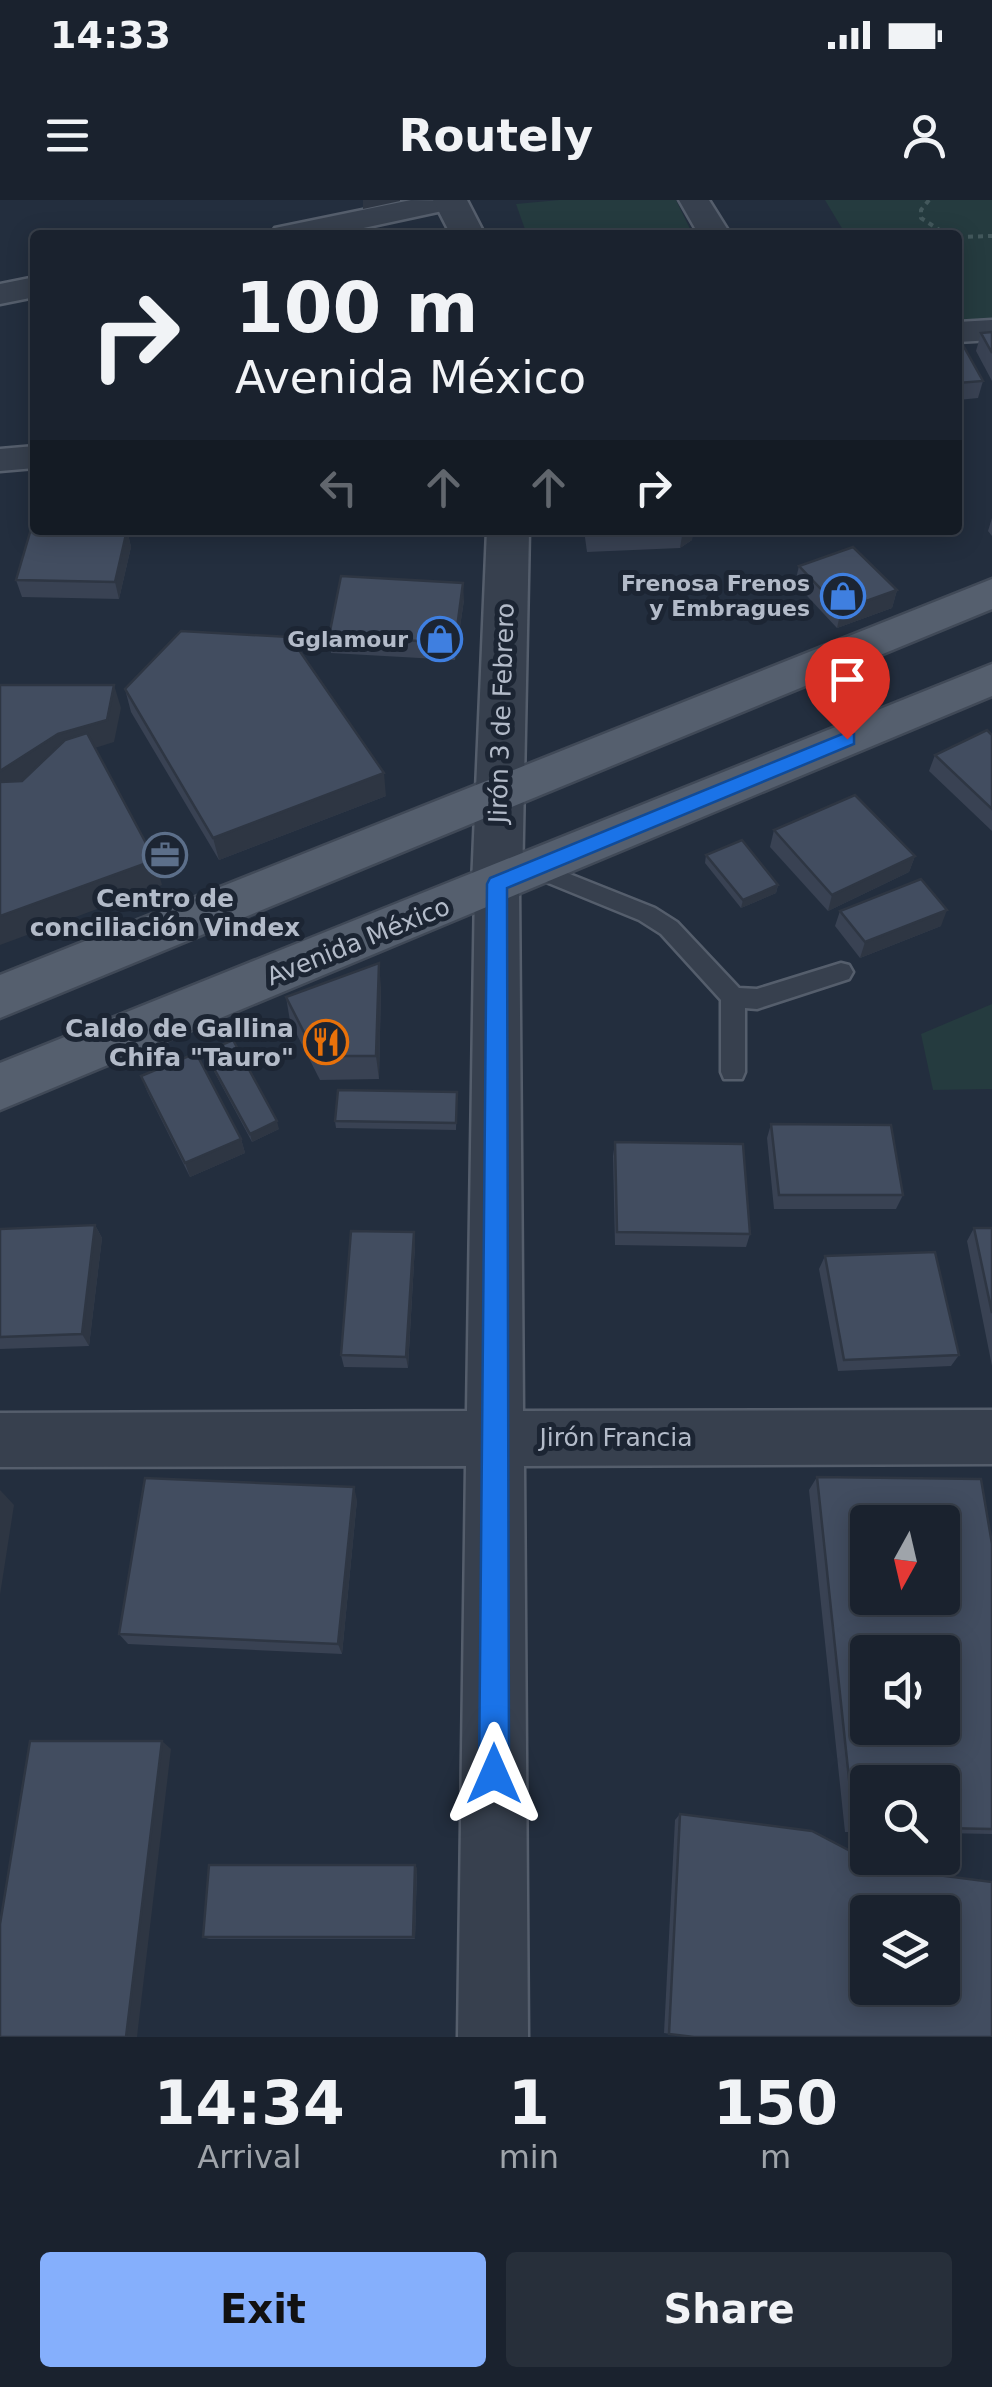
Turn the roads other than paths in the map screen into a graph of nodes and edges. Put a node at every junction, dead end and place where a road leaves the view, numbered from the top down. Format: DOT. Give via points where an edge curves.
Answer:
graph roads {
  1 [pos="450,200"];
  2 [pos="694,200"];
  3 [pos="309,230"];
  4 [pos="465,230"];
  5 [pos="712,230"];
  6 [pos="30,288"];
  7 [pos="0,294"];
  8 [pos="992,330"];
  9 [pos="962,332"];
  10 [pos="30,457"];
  11 [pos="0,460"];
  12 [pos="508,535"];
  13 [pos="992,593"];
  14 [pos="992,679"];
  15 [pos="497,793"];
  16 [pos="515,875"];
  17 [pos="841,972"];
  18 [pos="0,996"];
  19 [pos="733,997"];
  20 [pos="733,1072"];
  21 [pos="0,1087"];
  22 [pos="992,1436"];
  23 [pos="495,1437"];
  24 [pos="0,1440"];
  25 [pos="493,2037"];
  1 -- 3 [label="street"];
  1 -- 4 [label="street"];
  2 -- 5 [label="street"];
  6 -- 7 [label="street"];
  8 -- 9 [label="street"];
  10 -- 11 [label="street"];
  12 -- 15 [label="street, Jirón 3 de Febrero"];
  13 -- 15 [label="main road"];
  14 -- 16 [label="main road, Avenida México"];
  15 -- 16 [label="street, Jirón 3 de Febrero"];
  15 -- 18 [label="main road"];
  16 -- 19 [label="lane" via="647,914 670,928"];
  16 -- 21 [label="main road, Avenida México"];
  16 -- 23 [label="street, Jirón 3 de Febrero"];
  17 -- 19 [label="lane" via="758,999"];
  19 -- 20 [label="lane"];
  22 -- 23 [label="street, Jirón Francia"];
  23 -- 24 [label="street, Jirón Francia"];
  23 -- 25 [label="street, Jirón 3 de Febrero"];
}
